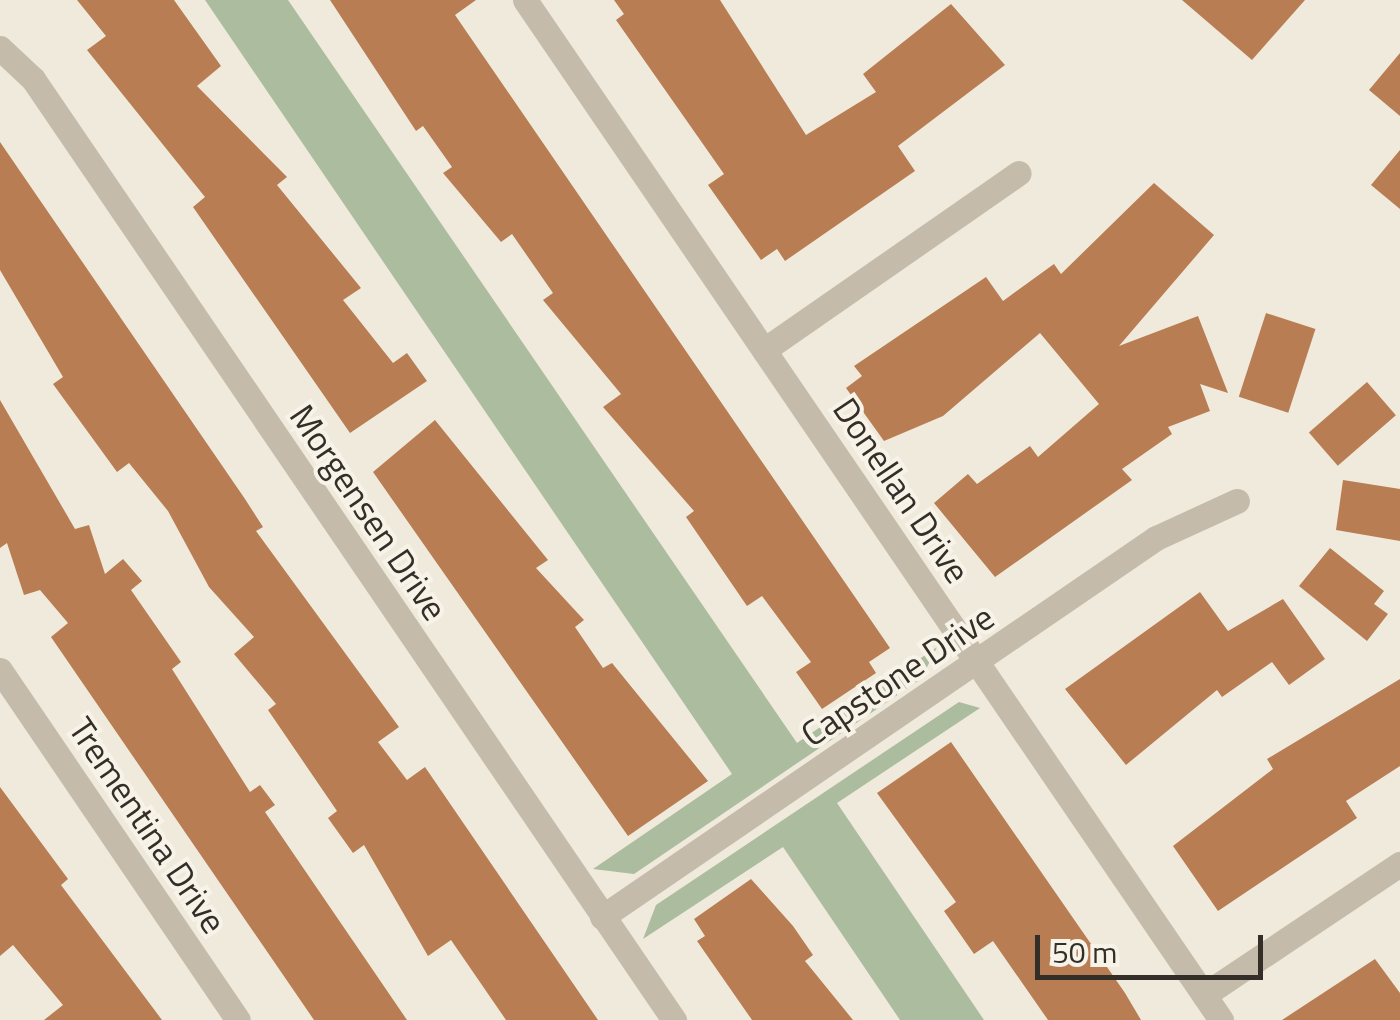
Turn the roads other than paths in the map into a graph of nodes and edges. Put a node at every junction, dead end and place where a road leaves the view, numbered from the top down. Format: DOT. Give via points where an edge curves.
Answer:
graph roads {
  1 [pos="525,0"];
  2 [pos="0,48"];
  3 [pos="1018,173"];
  4 [pos="764,350"];
  5 [pos="1237,501"];
  6 [pos="978,663"];
  7 [pos="0,670"];
  8 [pos="1400,864"];
  9 [pos="602,917"];
  10 [pos="1204,995"];
  11 [pos="238,1020"];
  12 [pos="674,1020"];
  13 [pos="1221,1020"];
  1 -- 4 [label="street, Donellan Drive"];
  2 -- 9 [label="street, Morgensen Drive" via="32,79"];
  3 -- 4 [label="street"];
  4 -- 6 [label="street, Donellan Drive"];
  5 -- 6 [label="street, Capstone Drive" via="1156,538"];
  6 -- 9 [label="street, Capstone Drive"];
  6 -- 10 [label="street, Donellan Drive"];
  7 -- 11 [label="street, Trementina Drive"];
  8 -- 10 [label="street"];
  9 -- 12 [label="street, Morgensen Drive"];
  10 -- 13 [label="street, Donellan Drive"];
}
